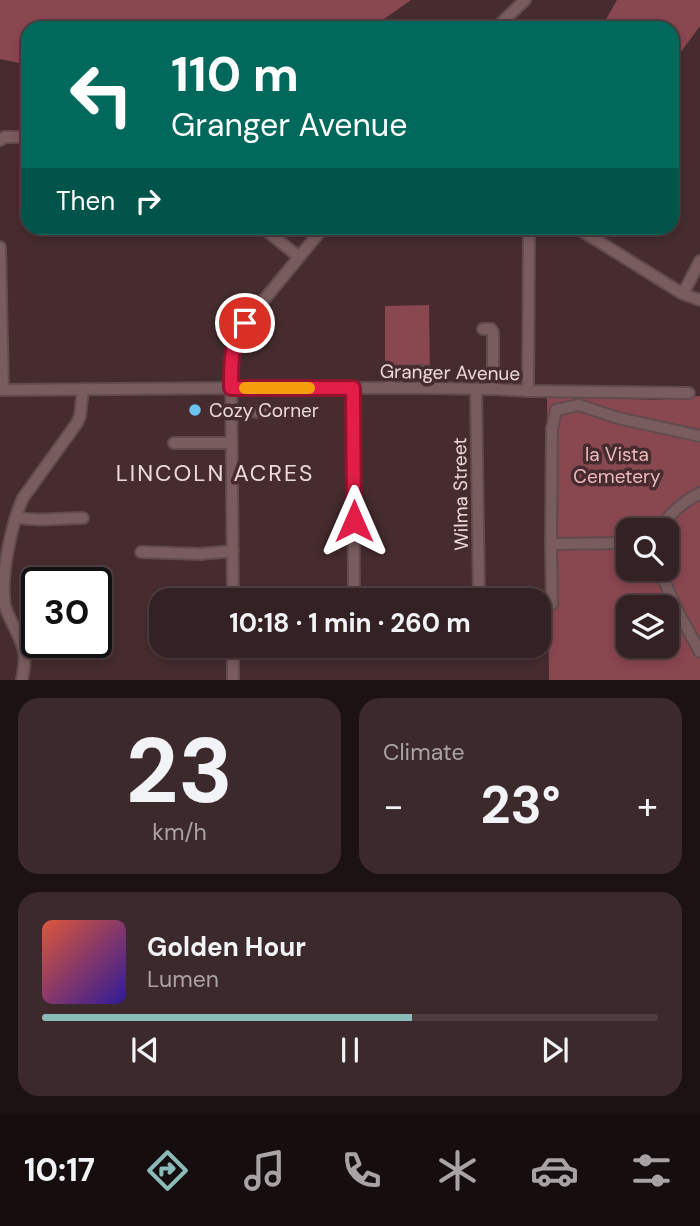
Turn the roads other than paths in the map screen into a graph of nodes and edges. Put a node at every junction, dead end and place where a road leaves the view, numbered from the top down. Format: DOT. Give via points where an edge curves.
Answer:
graph roads {
  1 [pos="525,0"];
  2 [pos="503,21"];
  3 [pos="21,137"];
  4 [pos="0,140"];
  5 [pos="271,235"];
  6 [pos="317,235"];
  7 [pos="529,235"];
  8 [pos="589,235"];
  9 [pos="0,247"];
  10 [pos="299,257"];
  11 [pos="700,261"];
  12 [pos="683,294"];
  13 [pos="700,300"];
  14 [pos="1,327"];
  15 [pos="483,329"];
  16 [pos="231,388"];
  17 [pos="353,388"];
  18 [pos="389,388"];
  19 [pos="426,388"];
  20 [pos="476,388"];
  21 [pos="83,389"];
  22 [pos="493,389"];
  23 [pos="1,390"];
  24 [pos="528,391"];
  25 [pos="689,393"];
  26 [pos="232,411"];
  27 [pos="278,412"];
  28 [pos="700,436"];
  29 [pos="174,443"];
  30 [pos="232,443"];
  31 [pos="700,493"];
  32 [pos="16,517"];
  33 [pos="667,518"];
  34 [pos="83,519"];
  35 [pos="616,543"];
  36 [pos="551,544"];
  37 [pos="233,551"];
  38 [pos="141,552"];
  39 [pos="664,581"];
  40 [pos="233,588"];
  41 [pos="354,588"];
  42 [pos="480,588"];
  43 [pos="552,604"];
  44 [pos="700,652"];
  45 [pos="233,658"];
  46 [pos="22,680"];
  47 [pos="233,680"];
  1 -- 2 [label="street"];
  3 -- 4 [label="street"];
  5 -- 10 [label="street"];
  6 -- 10 [label="street"];
  7 -- 24 [label="street"];
  8 -- 12 [label="street"];
  9 -- 14 [label="street"];
  10 -- 16 [label="street" via="234,341"];
  11 -- 12 [label="street"];
  12 -- 13 [label="street"];
  14 -- 23 [label="street"];
  15 -- 22 [label="street" via="493,332"];
  16 -- 17 [label="street, Granger Avenue"];
  16 -- 21 [label="street, Granger Avenue"];
  16 -- 26 [label="street"];
  17 -- 18 [label="street, Granger Avenue"];
  17 -- 41 [label="street"];
  18 -- 19 [label="street, Granger Avenue"];
  18 -- 19 [label="street" via="391,372 424,371"];
  19 -- 20 [label="street, Granger Avenue"];
  20 -- 22 [label="street, Granger Avenue"];
  20 -- 42 [label="street, Wilma Street"];
  21 -- 23 [label="street, Granger Avenue"];
  21 -- 32 [label="street" via="77,423 23,498"];
  22 -- 24 [label="street, Granger Avenue"];
  24 -- 25 [label="street, Granger Avenue"];
  26 -- 27 [label="street"];
  26 -- 30 [label="street"];
  28 -- 36 [label="street" via="579,405 556,410"];
  29 -- 30 [label="street"];
  30 -- 37 [label="street"];
  31 -- 33 [label="street"];
  32 -- 34 [label="street"];
  32 -- 46 [label="street" via="2,588 24,652"];
  35 -- 36 [label="street"];
  36 -- 43 [label="street"];
  37 -- 38 [label="street"];
  37 -- 40 [label="street"];
  39 -- 44 [label="street"];
  45 -- 47 [label="street"];
}
